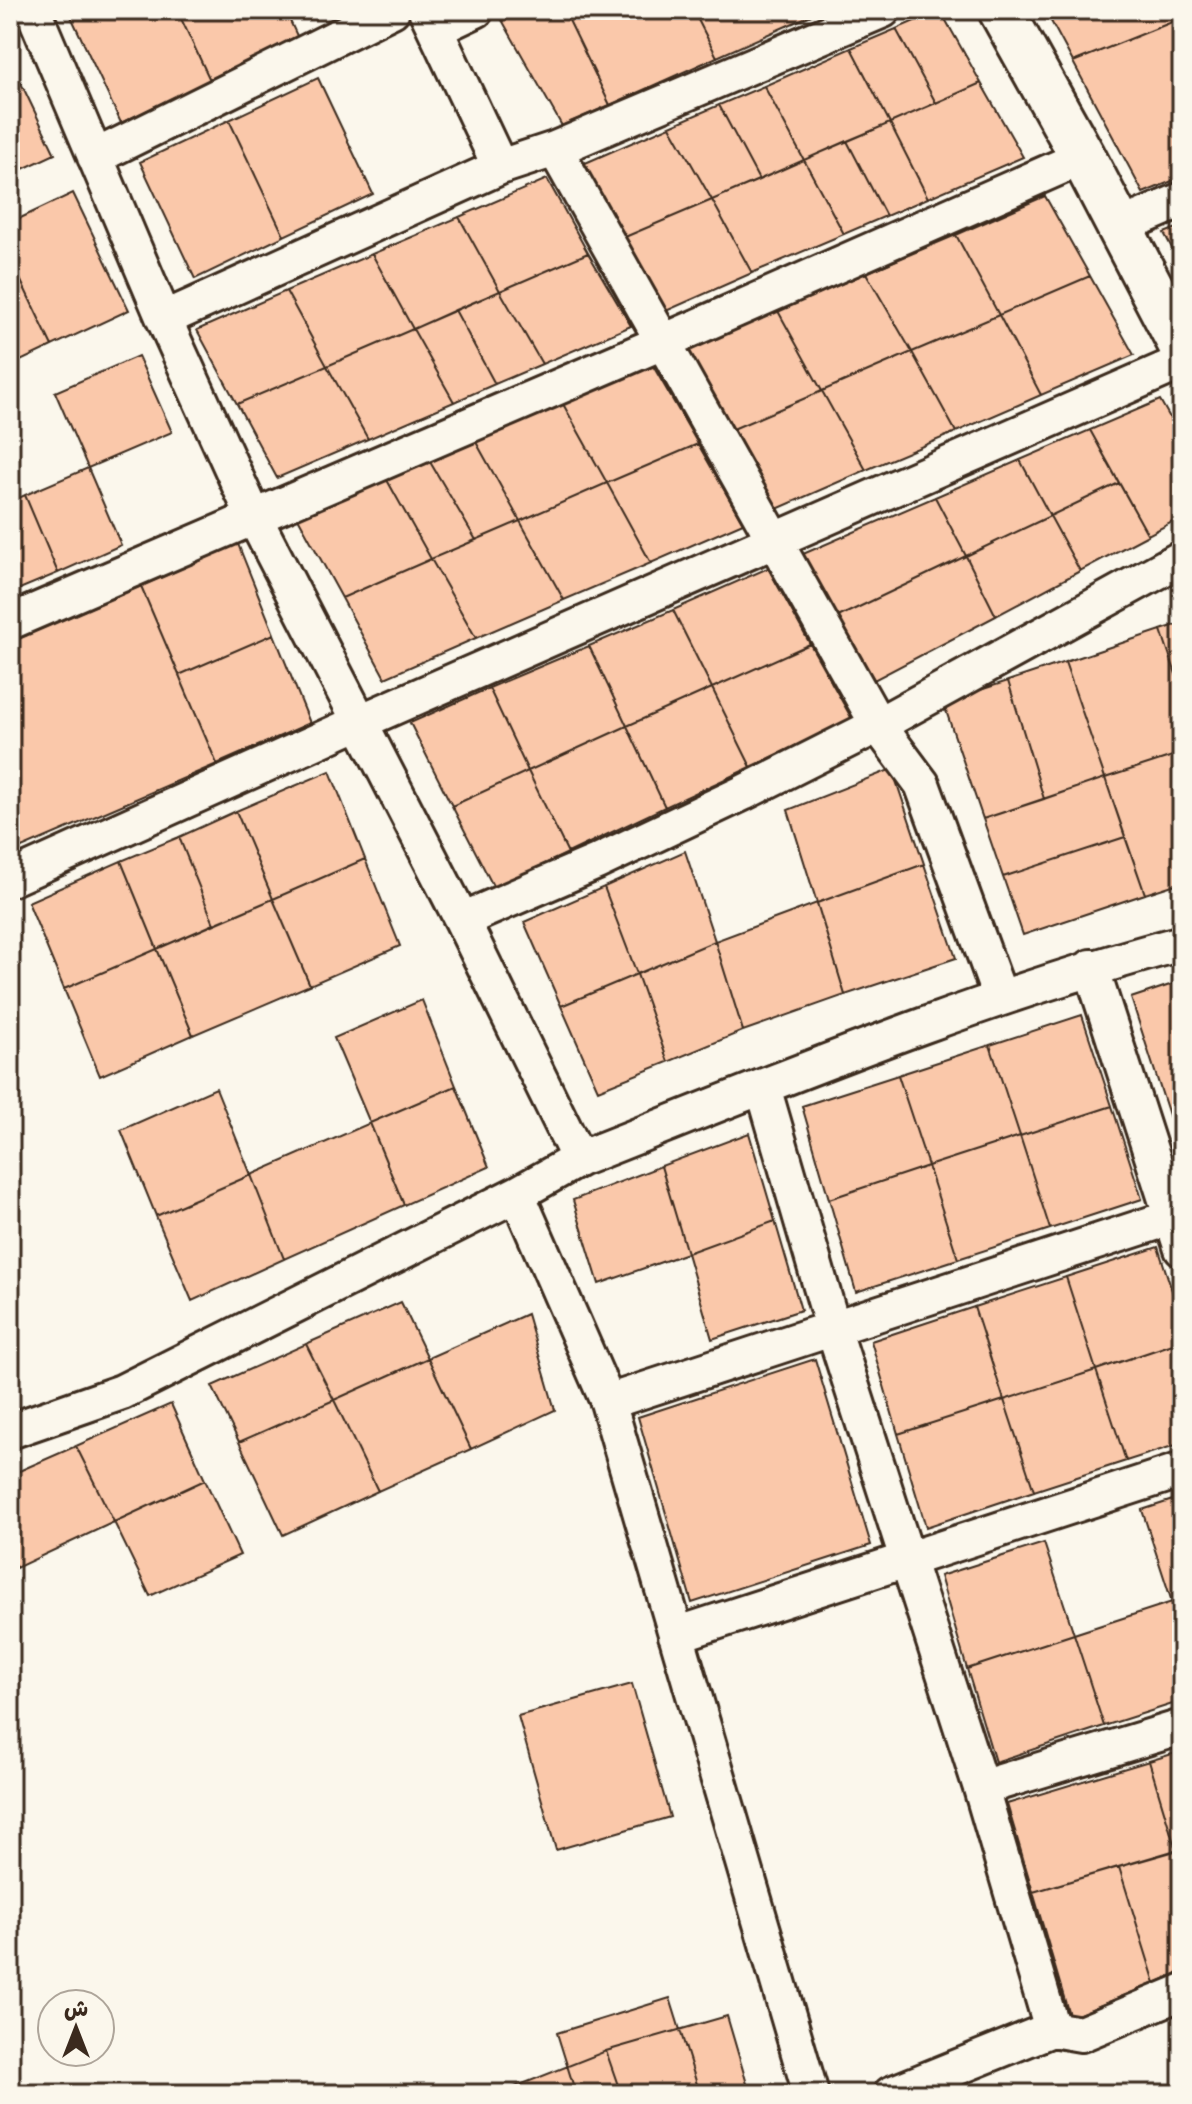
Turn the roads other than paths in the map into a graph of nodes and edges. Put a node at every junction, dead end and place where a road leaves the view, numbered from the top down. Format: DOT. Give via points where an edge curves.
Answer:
graph roads {
  1 [pos="33,10"];
  2 [pos="392,10"];
  3 [pos="476,10"];
  4 [pos="883,10"];
  5 [pos="1001,10"];
  6 [pos="431,19"];
  7 [pos="555,149"];
  8 [pos="95,157"];
  9 [pos="1083,157"];
  10 [pos="500,167"];
  11 [pos="1182,200"];
  12 [pos="1119,227"];
  13 [pos="164,319"];
  14 [pos="665,341"];
  15 [pos="1182,347"];
  16 [pos="1182,362"];
  17 [pos="253,515"];
  18 [pos="777,540"];
  19 [pos="1182,558"];
  20 [pos="10,622"];
  21 [pos="362,721"];
  22 [pos="878,725"];
  23 [pos="10,879"];
  24 [pos="462,920"];
  25 [pos="1182,943"];
  26 [pos="1091,967"];
  27 [pos="1000,997"];
  28 [pos="763,1087"];
  29 [pos="579,1159"];
  30 [pos="517,1194"];
  31 [pos="1178,1227"];
  32 [pos="833,1328"];
  33 [pos="608,1402"];
  34 [pos="10,1431"];
  35 [pos="1182,1470"];
  36 [pos="906,1560"];
  37 [pos="676,1635"];
  38 [pos="1182,1727"];
  39 [pos="981,1788"];
  40 [pos="1179,2001"];
  41 [pos="1052,2029"];
  42 [pos="811,2094"];
  43 [pos="891,2094"];
  1 -- 8 [label="street"];
  2 -- 8 [label="street"];
  3 -- 6 [label="street"];
  4 -- 7 [label="street"];
  5 -- 9 [label="street"];
  6 -- 10 [label="street"];
  7 -- 10 [label="street"];
  7 -- 14 [label="street"];
  8 -- 13 [label="street"];
  9 -- 12 [label="street"];
  9 -- 14 [label="street"];
  10 -- 13 [label="street"];
  11 -- 12 [label="street"];
  12 -- 15 [label="street"];
  13 -- 17 [label="street"];
  14 -- 17 [label="street"];
  14 -- 18 [label="street"];
  16 -- 18 [label="street"];
  17 -- 20 [label="street"];
  17 -- 21 [label="street"];
  18 -- 21 [label="street"];
  18 -- 22 [label="street"];
  19 -- 22 [label="street"];
  21 -- 23 [label="street"];
  21 -- 24 [label="street"];
  22 -- 24 [label="street" via="685,821"];
  22 -- 27 [label="street" via="922,784"];
  24 -- 29 [label="street"];
  25 -- 26 [label="street"];
  26 -- 27 [label="street"];
  26 -- 31 [label="street"];
  27 -- 28 [label="street"];
  28 -- 29 [label="street"];
  28 -- 32 [label="street"];
  29 -- 30 [label="street"];
  30 -- 33 [label="street"];
  30 -- 34 [label="street" via="122,1392"];
  31 -- 32 [label="street"];
  32 -- 33 [label="street"];
  32 -- 36 [label="street"];
  33 -- 37 [label="street"];
  35 -- 36 [label="street"];
  36 -- 37 [label="street"];
  36 -- 39 [label="street"];
  37 -- 42 [label="street"];
  38 -- 39 [label="street"];
  39 -- 41 [label="street"];
  40 -- 41 [label="street" via="1081,2034"];
  41 -- 43 [label="street"];
}
